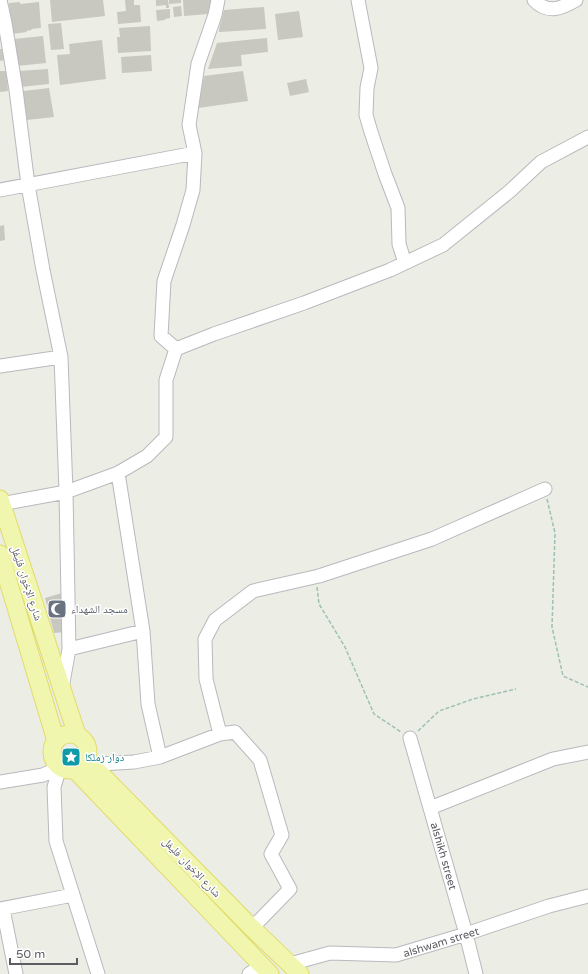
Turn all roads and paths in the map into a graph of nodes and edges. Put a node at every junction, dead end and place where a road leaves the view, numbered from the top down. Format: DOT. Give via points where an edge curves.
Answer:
graph roads {
  1 [pos="0,0"];
  2 [pos="218,0"];
  3 [pos="358,0"];
  4 [pos="534,0"];
  5 [pos="576,0"];
  6 [pos="588,137"];
  7 [pos="195,153"];
  8 [pos="28,185"];
  9 [pos="0,190"];
  10 [pos="405,263"];
  11 [pos="176,349"];
  12 [pos="60,357"];
  13 [pos="0,366"];
  14 [pos="118,473"];
  15 [pos="545,489"];
  16 [pos="66,492"];
  17 [pos="0,502"];
  18 [pos="0,554"];
  19 [pos="316,577"];
  20 [pos="5,592"];
  21 [pos="143,631"];
  22 [pos="69,649"];
  23 [pos="588,687"];
  24 [pos="62,688"];
  25 [pos="516,689"];
  26 [pos="220,734"];
  27 [pos="77,735"];
  28 [pos="410,738"];
  29 [pos="56,740"];
  30 [pos="588,752"];
  31 [pos="160,757"];
  32 [pos="78,764"];
  33 [pos="0,782"];
  34 [pos="430,808"];
  35 [pos="73,895"];
  36 [pos="588,896"];
  37 [pos="1,909"];
  38 [pos="252,928"];
  39 [pos="466,934"];
  40 [pos="295,969"];
  41 [pos="260,971"];
  42 [pos="16,974"];
  43 [pos="98,974"];
  44 [pos="476,974"];
  1 -- 8 [label="street" via="16,90"];
  2 -- 7 [label="street" via="198,64 189,125"];
  3 -- 10 [label="street" via="371,68 366,115 398,208 399,244"];
  4 -- 5 [label="street" via="550,9 563,8"];
  6 -- 10 [label="street" via="541,162 510,191 443,245"];
  7 -- 8 [label="street"];
  7 -- 11 [label="street" via="193,190 164,281 161,336"];
  8 -- 9 [label="street"];
  8 -- 12 [label="street"];
  10 -- 11 [label="street"];
  11 -- 14 [label="street" via="166,380 166,437 147,456"];
  12 -- 13 [label="street"];
  12 -- 16 [label="street"];
  14 -- 16 [label="street"];
  14 -- 21 [label="street"];
  15 -- 19 [label="street" via="432,539"];
  15 -- 23 [label="path" via="555,533 552,627 563,676"];
  16 -- 17 [label="street"];
  16 -- 22 [label="street"];
  17 -- 24 [label="main road, شارع الإخوان فليفل"];
  18 -- 20 [label="main road, شارع الإخوان فليفل"];
  19 -- 26 [label="street" via="254,591 214,620 205,639 206,679"];
  19 -- 28 [label="path" via="319,604 345,647 374,714"];
  20 -- 29 [label="main road, شارع الإخوان فليفل"];
  21 -- 22 [label="street"];
  21 -- 31 [label="street" via="148,704"];
  22 -- 24 [label="street"];
  24 -- 27 [label="main road, شارع الإخوان فليفل"];
  25 -- 28 [label="path" via="439,711"];
  26 -- 31 [label="street"];
  26 -- 38 [label="street" via="235,732 260,760 282,835 271,854 290,889"];
  27 -- 29 [label="main road" via="66,734"];
  27 -- 32 [label="main road" via="86,742 88,748 88,753"];
  28 -- 34 [label="street, alshikh street"];
  29 -- 32 [label="main road" via="52,754 57,763"];
  30 -- 34 [label="street" via="553,759"];
  31 -- 32 [label="street" via="134,762"];
  32 -- 33 [label="street" via="43,775"];
  32 -- 35 [label="street" via="54,786 56,841"];
  32 -- 38 [label="main road, شارع الإخوان فليفل"];
  32 -- 41 [label="main road, شارع الإخوان فليفل"];
  34 -- 39 [label="street, alshikh street"];
  35 -- 37 [label="street"];
  35 -- 43 [label="street"];
  36 -- 39 [label="street, alshwam street" via="549,906"];
  37 -- 42 [label="street"];
  38 -- 40 [label="main road, شارع الإخوان فليفل"];
  39 -- 40 [label="street, alshwam street" via="396,955 330,953"];
  39 -- 44 [label="street, alshikh street"];
}
